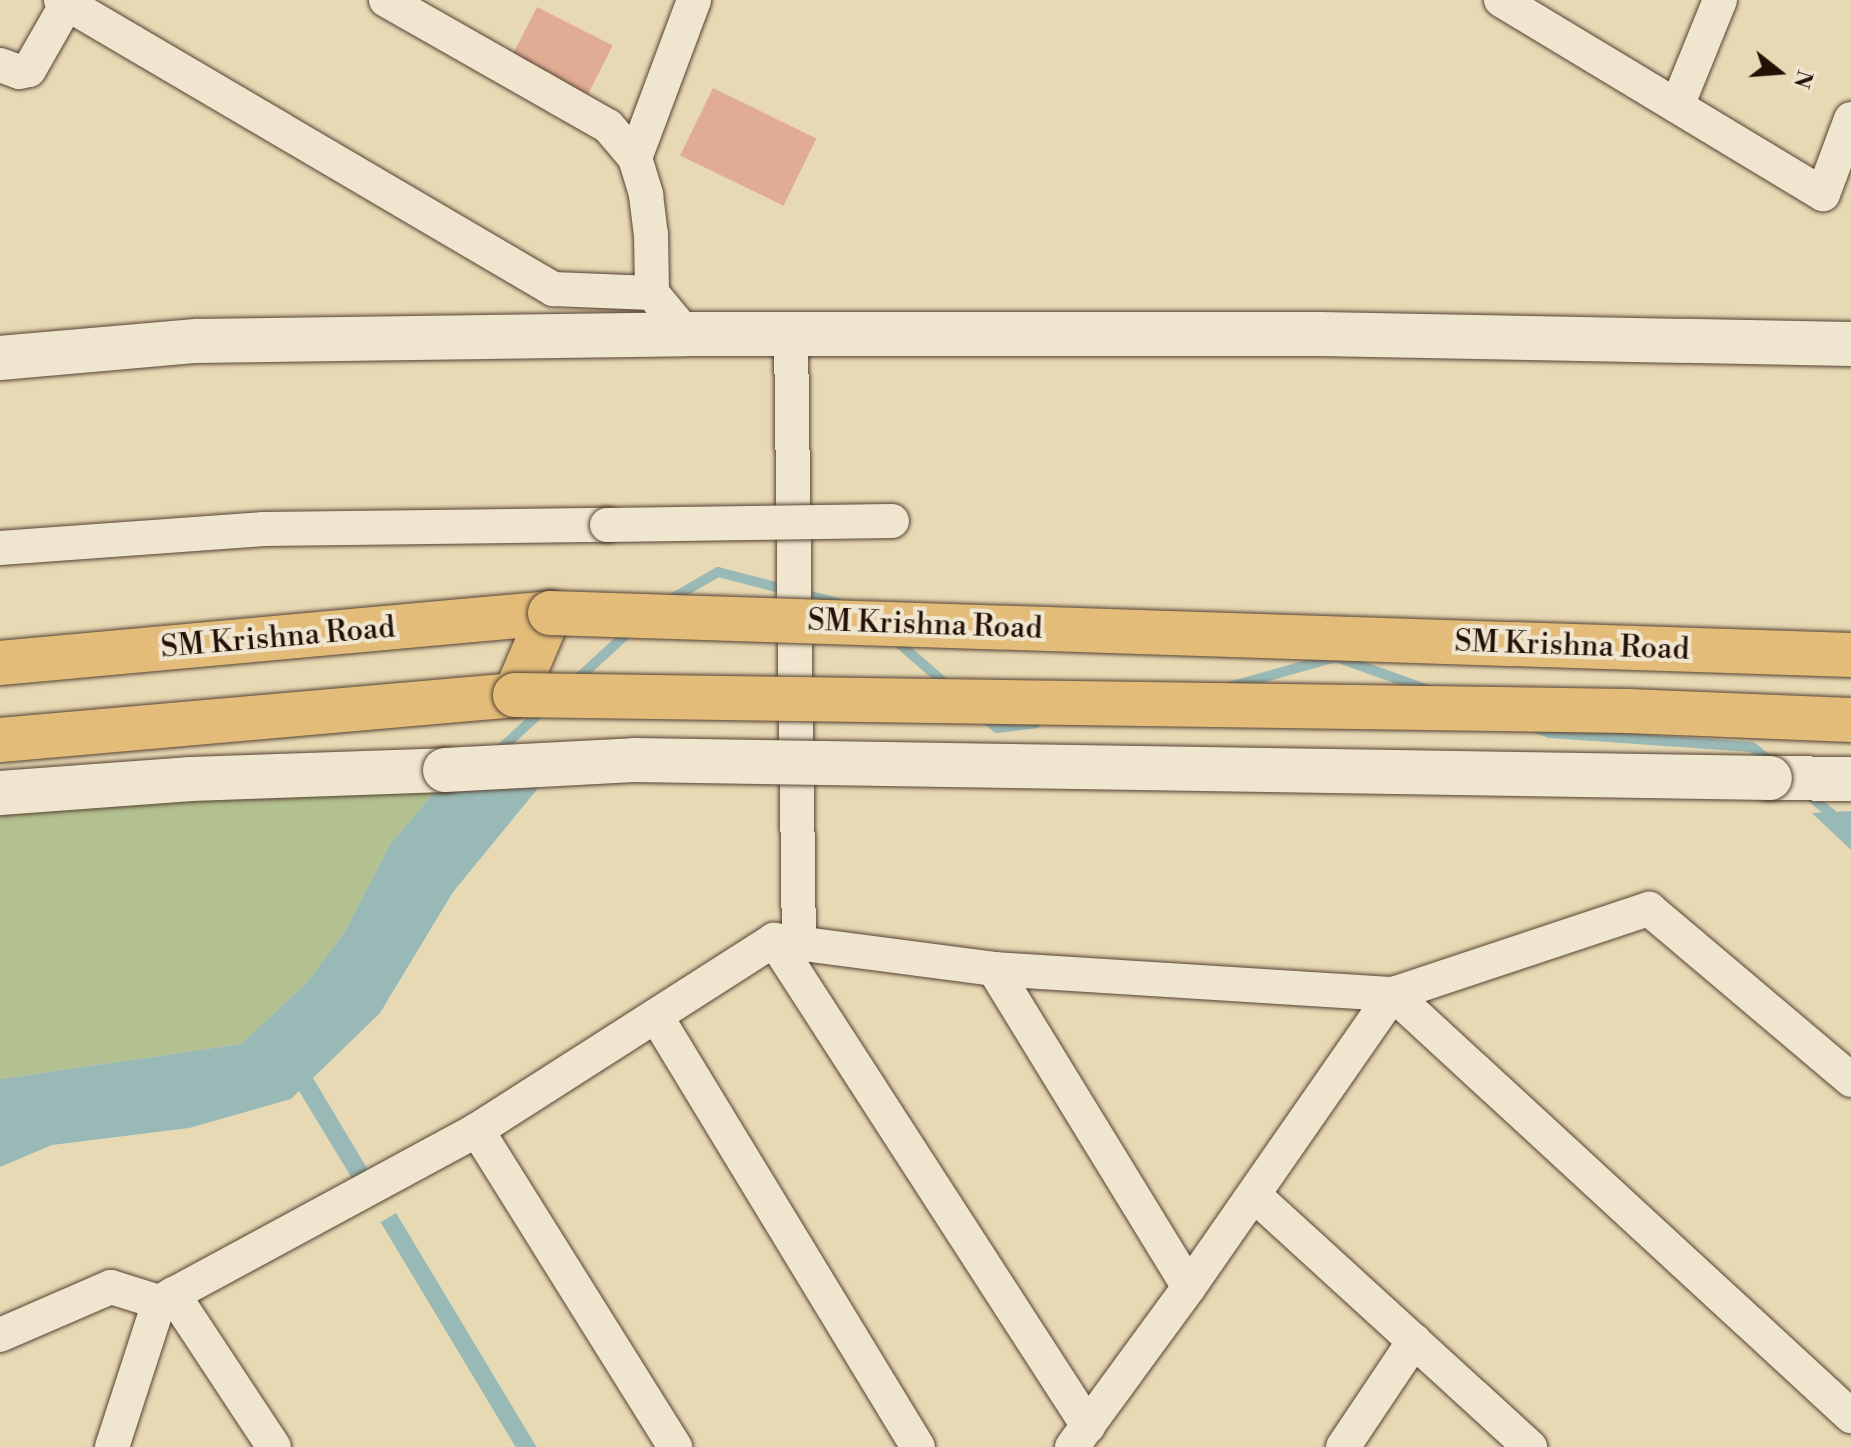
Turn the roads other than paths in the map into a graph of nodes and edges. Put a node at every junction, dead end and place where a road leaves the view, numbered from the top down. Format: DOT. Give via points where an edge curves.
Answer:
graph roads {
  1 [pos="386,0"];
  2 [pos="694,0"];
  3 [pos="1720,0"];
  4 [pos="66,1"];
  5 [pos="1504,1"];
  6 [pos="0,65"];
  7 [pos="1677,106"];
  8 [pos="1851,119"];
  9 [pos="635,158"];
  10 [pos="652,293"];
  11 [pos="686,334"];
  12 [pos="791,334"];
  13 [pos="1851,344"];
  14 [pos="0,358"];
  15 [pos="892,521"];
  16 [pos="0,548"];
  17 [pos="550,613"];
  18 [pos="1851,655"];
  19 [pos="0,663"];
  20 [pos="515,695"];
  21 [pos="1851,720"];
  22 [pos="0,740"];
  23 [pos="1851,779"];
  24 [pos="0,793"];
  25 [pos="787,941"];
  26 [pos="994,969"];
  27 [pos="1393,994"];
  28 [pos="656,1016"];
  29 [pos="1851,1080"];
  30 [pos="477,1130"];
  31 [pos="1254,1195"];
  32 [pos="1189,1287"];
  33 [pos="166,1298"];
  34 [pos="0,1335"];
  35 [pos="1414,1341"];
  36 [pos="1851,1416"];
  37 [pos="1080,1436"];
  38 [pos="112,1447"];
  39 [pos="274,1447"];
  40 [pos="675,1447"];
  41 [pos="918,1447"];
  42 [pos="1343,1447"];
  43 [pos="1530,1447"];
  1 -- 9 [label="street" via="608,126"];
  2 -- 9 [label="street"];
  3 -- 7 [label="street"];
  4 -- 6 [label="street" via="29,70"];
  4 -- 10 [label="street" via="553,289"];
  5 -- 7 [label="street"];
  7 -- 8 [label="street" via="1823,194"];
  9 -- 10 [label="street" via="651,234"];
  10 -- 11 [label="street"];
  11 -- 12 [label="street"];
  11 -- 14 [label="street" via="196,341"];
  12 -- 13 [label="street" via="1320,334"];
  12 -- 25 [label="street"];
  15 -- 16 [label="street, bridge" via="264,529"];
  17 -- 18 [label="main road, SM Krishna Road, bridge"];
  17 -- 19 [label="main road, SM Krishna Road"];
  17 -- 20 [label="main road"];
  20 -- 21 [label="main road, bridge" via="1628,711"];
  20 -- 22 [label="main road"];
  23 -- 24 [label="street, bridge" via="634,760 191,779"];
  25 -- 26 [label="street"];
  25 -- 28 [label="street"];
  25 -- 37 [label="street"];
  26 -- 27 [label="street"];
  26 -- 32 [label="street"];
  27 -- 29 [label="street" via="1649,909"];
  27 -- 31 [label="street"];
  27 -- 36 [label="street"];
  28 -- 30 [label="street"];
  28 -- 41 [label="street"];
  30 -- 33 [label="street"];
  30 -- 40 [label="street"];
  31 -- 32 [label="street"];
  31 -- 35 [label="street"];
  32 -- 37 [label="street"];
  33 -- 34 [label="street" via="111,1287"];
  33 -- 38 [label="street"];
  33 -- 39 [label="street"];
  35 -- 42 [label="street"];
  35 -- 43 [label="street"];
}
